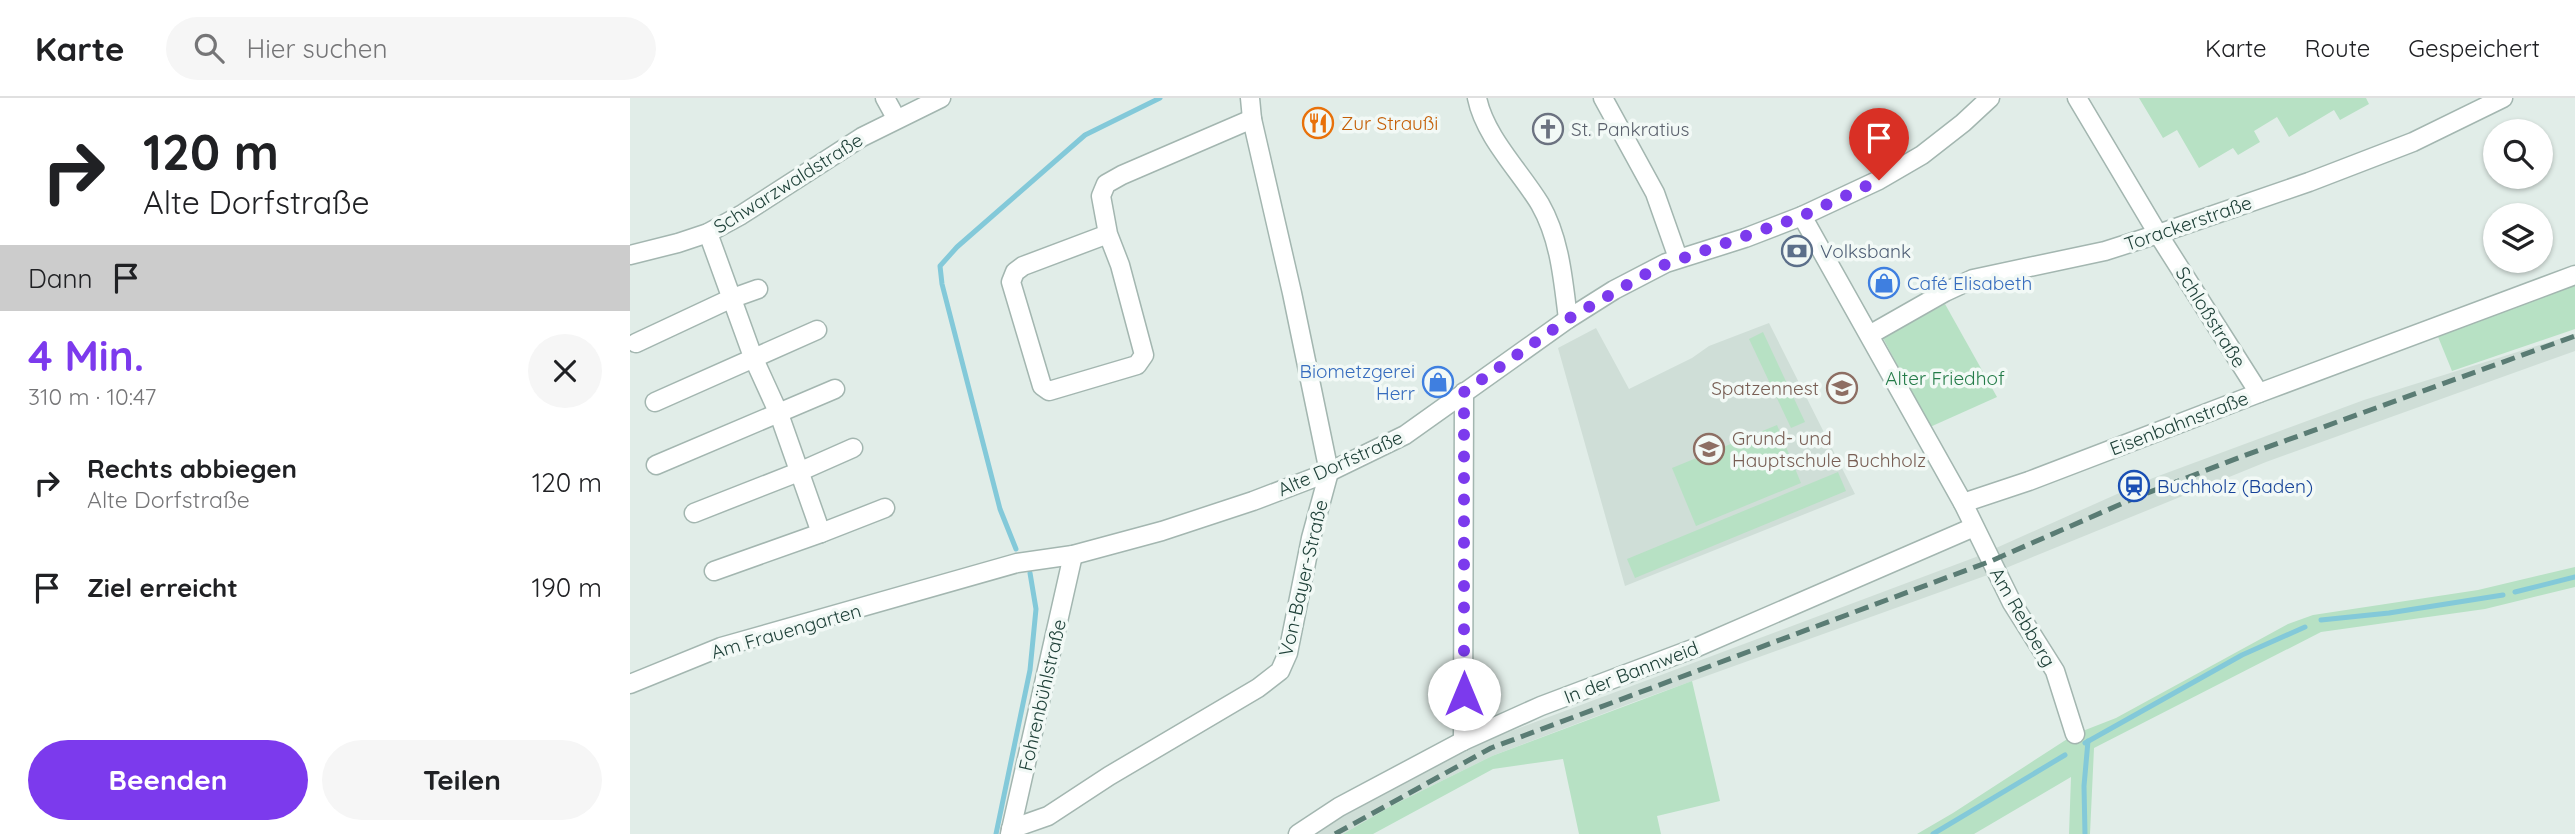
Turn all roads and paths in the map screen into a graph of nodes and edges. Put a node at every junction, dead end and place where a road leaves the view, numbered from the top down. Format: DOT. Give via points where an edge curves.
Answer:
graph roads {
  1 [pos="885,98"];
  2 [pos="941,98"];
  3 [pos="1250,98"];
  4 [pos="1477,98"];
  5 [pos="1603,98"];
  6 [pos="1990,98"];
  7 [pos="2077,98"];
  8 [pos="2503,98"];
  9 [pos="896,118"];
  10 [pos="1252,118"];
  11 [pos="1802,216"];
  12 [pos="708,233"];
  13 [pos="2158,233"];
  14 [pos="1108,234"];
  15 [pos="630,255"];
  16 [pos="1678,258"];
  17 [pos="2575,275"];
  18 [pos="758,289"];
  19 [pos="730,299"];
  20 [pos="1568,319"];
  21 [pos="817,330"];
  22 [pos="1871,334"];
  23 [pos="636,343"];
  24 [pos="753,357"];
  25 [pos="835,389"];
  26 [pos="1464,392"];
  27 [pos="2259,393"];
  28 [pos="654,402"];
  29 [pos="779,414"];
  30 [pos="853,448"];
  31 [pos="656,465"];
  32 [pos="801,471"];
  33 [pos="1329,472"];
  34 [pos="1963,503"];
  35 [pos="885,508"];
  36 [pos="694,513"];
  37 [pos="1973,527"];
  38 [pos="821,533"];
  39 [pos="1073,555"];
  40 [pos="714,571"];
  41 [pos="944,586"];
  42 [pos="630,684"];
  43 [pos="2075,734"];
  44 [pos="1463,741"];
  45 [pos="1011,832"];
  46 [pos="1298,834"];
  1 -- 9 [label="street"];
  2 -- 9 [label="street, Schwarzwaldstraße"];
  3 -- 10 [label="street, Von-Bayer-Straße"];
  4 -- 20 [label="street" via="1505,158 1550,224"];
  5 -- 16 [label="street" via="1656,192"];
  6 -- 11 [label="street, Alte Dorfstraße" via="1922,155"];
  7 -- 13 [label="street, Schloßstraße"];
  8 -- 13 [label="street, Torackerstraße" via="2413,142"];
  9 -- 12 [label="street, Schwarzwaldstraße"];
  10 -- 14 [label="street" via="1106,184 1101,196"];
  10 -- 33 [label="street, Von-Bayer-Straße"];
  11 -- 16 [label="street, Alte Dorfstraße"];
  11 -- 22 [label="street"];
  12 -- 15 [label="street, Schwarzwaldstraße"];
  12 -- 19 [label="street"];
  13 -- 22 [label="street, Torackerstraße" via="2105,251 1973,279"];
  13 -- 27 [label="street, Schloßstraße"];
  14 -- 14 [label="street" via="1144,355 1137,365 1049,391 1042,386 1011,282 1023,266"];
  16 -- 20 [label="street, Alte Dorfstraße"];
  17 -- 27 [label="street, Eisenbahnstraße"];
  18 -- 19 [label="street"];
  19 -- 23 [label="street"];
  19 -- 24 [label="street"];
  20 -- 26 [label="street, Alte Dorfstraße"];
  21 -- 24 [label="street"];
  22 -- 34 [label="street"];
  24 -- 28 [label="street"];
  24 -- 29 [label="street"];
  25 -- 29 [label="street"];
  26 -- 33 [label="street, Alte Dorfstraße" via="1405,435"];
  26 -- 44 [label="street"];
  27 -- 34 [label="street, Eisenbahnstraße"];
  29 -- 31 [label="street"];
  29 -- 32 [label="street"];
  30 -- 32 [label="street"];
  32 -- 36 [label="street"];
  32 -- 38 [label="street"];
  33 -- 39 [label="street, Alte Dorfstraße" via="1162,531"];
  33 -- 45 [label="street, Von-Bayer-Straße" via="1280,671 1048,816"];
  34 -- 37 [label="street, Am Rebberg"];
  35 -- 38 [label="street"];
  37 -- 43 [label="street, Am Rebberg" via="2012,603 2055,671"];
  37 -- 44 [label="street, In der Bannweid" via="1695,648"];
  38 -- 40 [label="street"];
  39 -- 41 [label="street, Alte Dorfstraße" via="1023,562"];
  39 -- 45 [label="street, Fohrenbühlstraße"];
  41 -- 42 [label="street, Am Frauengarten" via="721,648"];
  44 -- 46 [label="street, In der Bannweid"];
}
